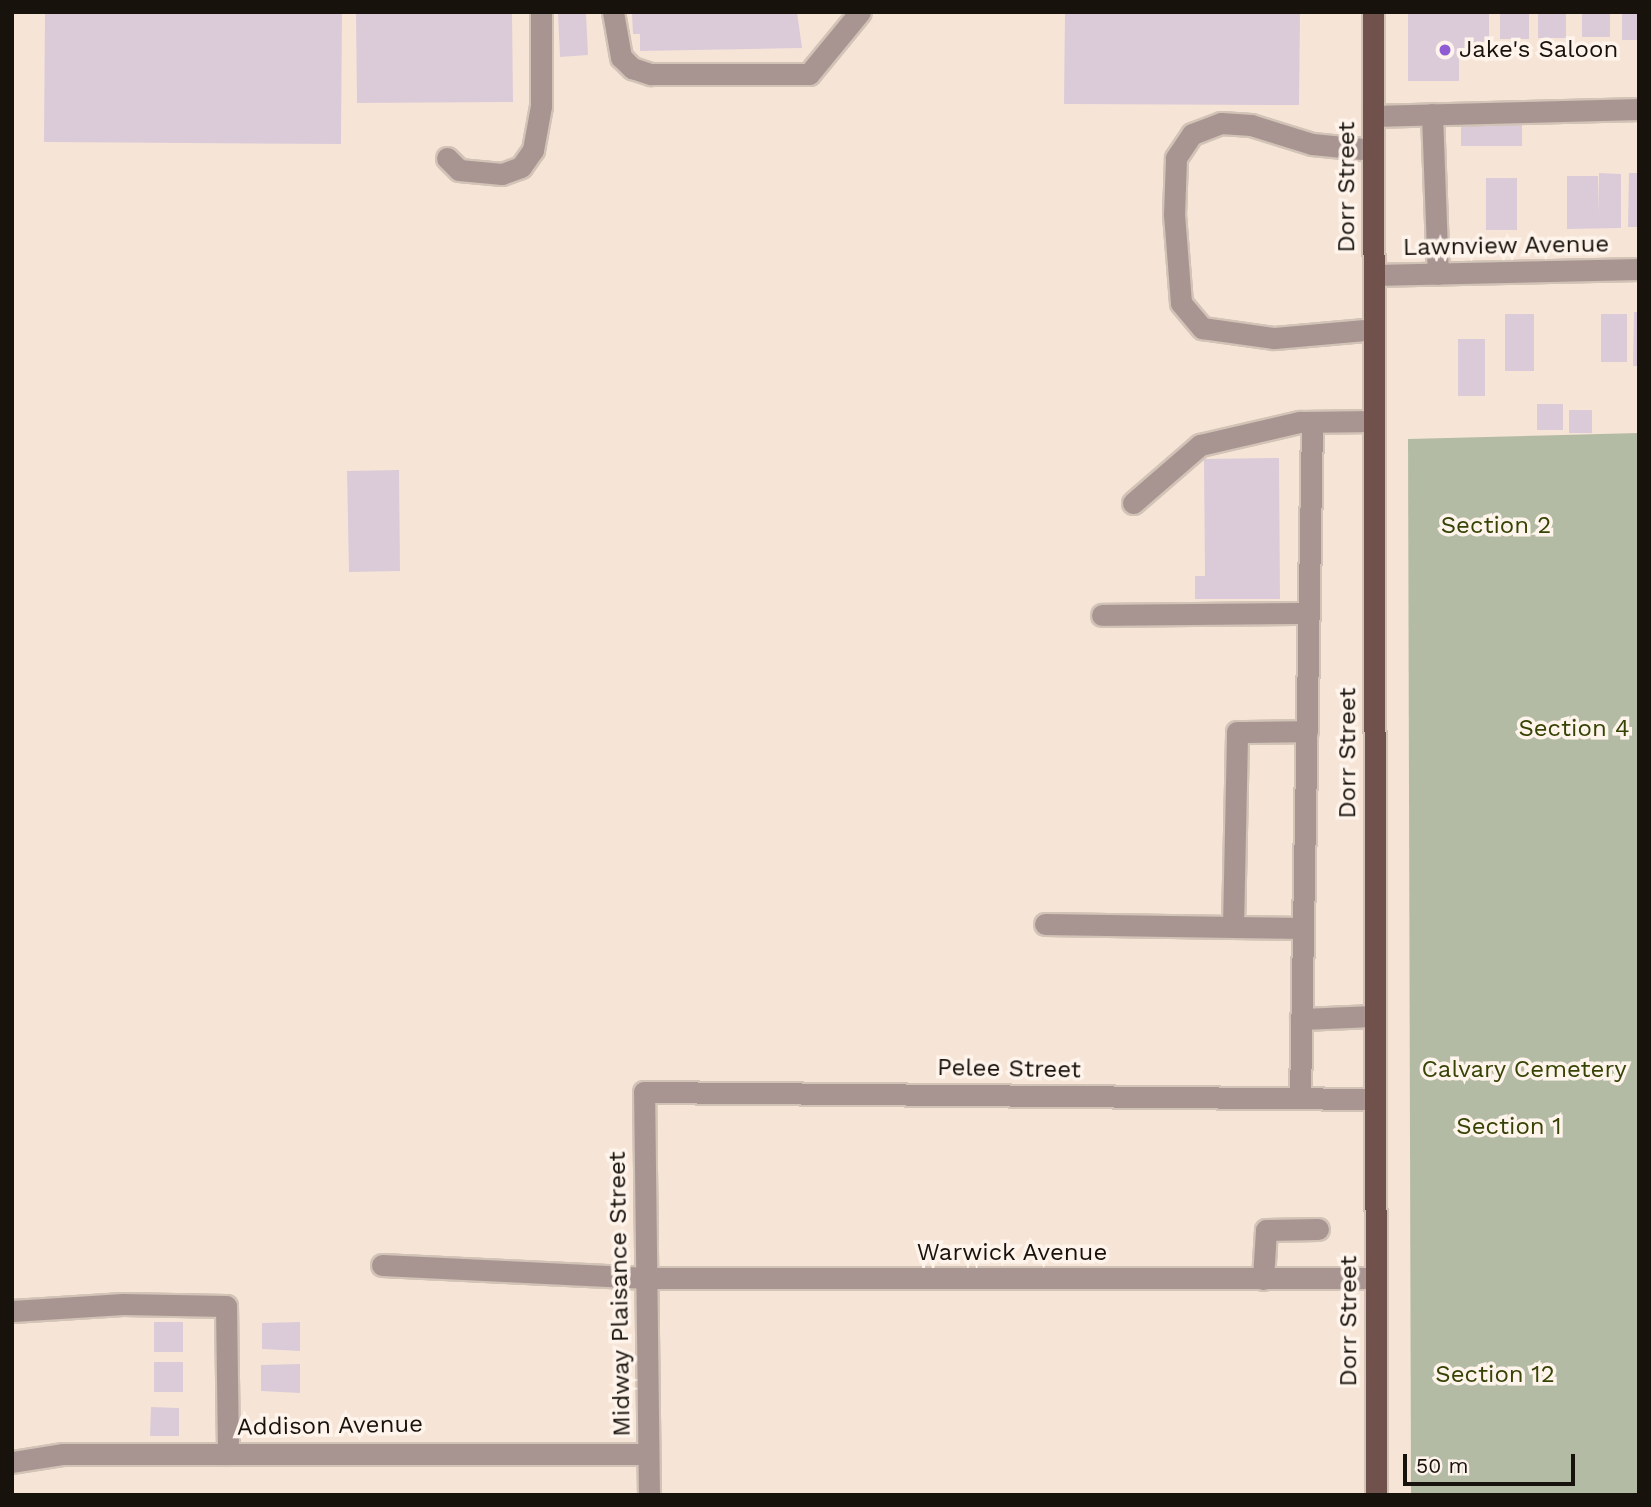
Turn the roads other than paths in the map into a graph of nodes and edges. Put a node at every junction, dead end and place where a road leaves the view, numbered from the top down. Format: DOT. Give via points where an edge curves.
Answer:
graph roads {
  1 [pos="541,12"];
  2 [pos="612,12"];
  3 [pos="860,12"];
  4 [pos="1373,12"];
  5 [pos="1639,109"];
  6 [pos="1432,114"];
  7 [pos="1373,116"];
  8 [pos="1373,150"];
  9 [pos="447,158"];
  10 [pos="1639,269"];
  11 [pos="1438,274"];
  12 [pos="1374,275"];
  13 [pos="1374,329"];
  14 [pos="1374,421"];
  15 [pos="1312,422"];
  16 [pos="1133,503"];
  17 [pos="1309,613"];
  18 [pos="1102,615"];
  19 [pos="1307,731"];
  20 [pos="1045,924"];
  21 [pos="1233,927"];
  22 [pos="1303,928"];
  23 [pos="1374,1016"];
  24 [pos="1301,1019"];
  25 [pos="644,1092"];
  26 [pos="1300,1098"];
  27 [pos="1374,1099"];
  28 [pos="1318,1229"];
  29 [pos="382,1265"];
  30 [pos="648,1279"];
  31 [pos="1263,1279"];
  32 [pos="1375,1279"];
  33 [pos="12,1311"];
  34 [pos="228,1454"];
  35 [pos="649,1454"];
  36 [pos="12,1462"];
  37 [pos="649,1495"];
  38 [pos="1376,1495"];
  1 -- 9 [label="street" via="541,106 533,150 521,167 502,174 459,170"];
  2 -- 3 [label="street" via="621,57 632,68 651,74 809,74"];
  4 -- 7 [label="main road, Dorr Street"];
  5 -- 6 [label="street"];
  6 -- 7 [label="street"];
  6 -- 11 [label="street"];
  7 -- 8 [label="main road, Dorr Street"];
  8 -- 12 [label="main road, Dorr Street"];
  8 -- 13 [label="street" via="1312,144 1251,125 1221,123 1192,134 1176,158 1174,214 1181,303 1202,328 1274,338"];
  10 -- 11 [label="street, Lawnview Avenue"];
  11 -- 12 [label="street, Lawnview Avenue"];
  12 -- 13 [label="main road, Dorr Street"];
  13 -- 14 [label="main road, Dorr Street"];
  14 -- 15 [label="street"];
  14 -- 23 [label="main road, Dorr Street"];
  15 -- 16 [label="street" via="1200,445"];
  15 -- 17 [label="street"];
  17 -- 18 [label="street"];
  17 -- 19 [label="street"];
  19 -- 21 [label="street" via="1237,732"];
  19 -- 22 [label="street"];
  20 -- 21 [label="street"];
  21 -- 22 [label="street"];
  22 -- 24 [label="street"];
  23 -- 24 [label="street"];
  23 -- 27 [label="main road, Dorr Street"];
  24 -- 26 [label="street"];
  25 -- 26 [label="street, Pelee Street"];
  25 -- 30 [label="street, Midway Plaisance Street"];
  26 -- 27 [label="street, Pelee Street"];
  27 -- 32 [label="main road, Dorr Street"];
  28 -- 31 [label="street" via="1266,1230"];
  29 -- 30 [label="street, Warwick Avenue"];
  30 -- 31 [label="street, Warwick Avenue"];
  30 -- 35 [label="street, Midway Plaisance Street"];
  31 -- 32 [label="street, Warwick Avenue"];
  32 -- 38 [label="main road, Dorr Street"];
  33 -- 34 [label="street" via="123,1304 226,1306"];
  34 -- 35 [label="street, Addison Avenue"];
  34 -- 36 [label="street, Addison Avenue" via="63,1454"];
  35 -- 37 [label="street, Midway Plaisance Street"];
}
